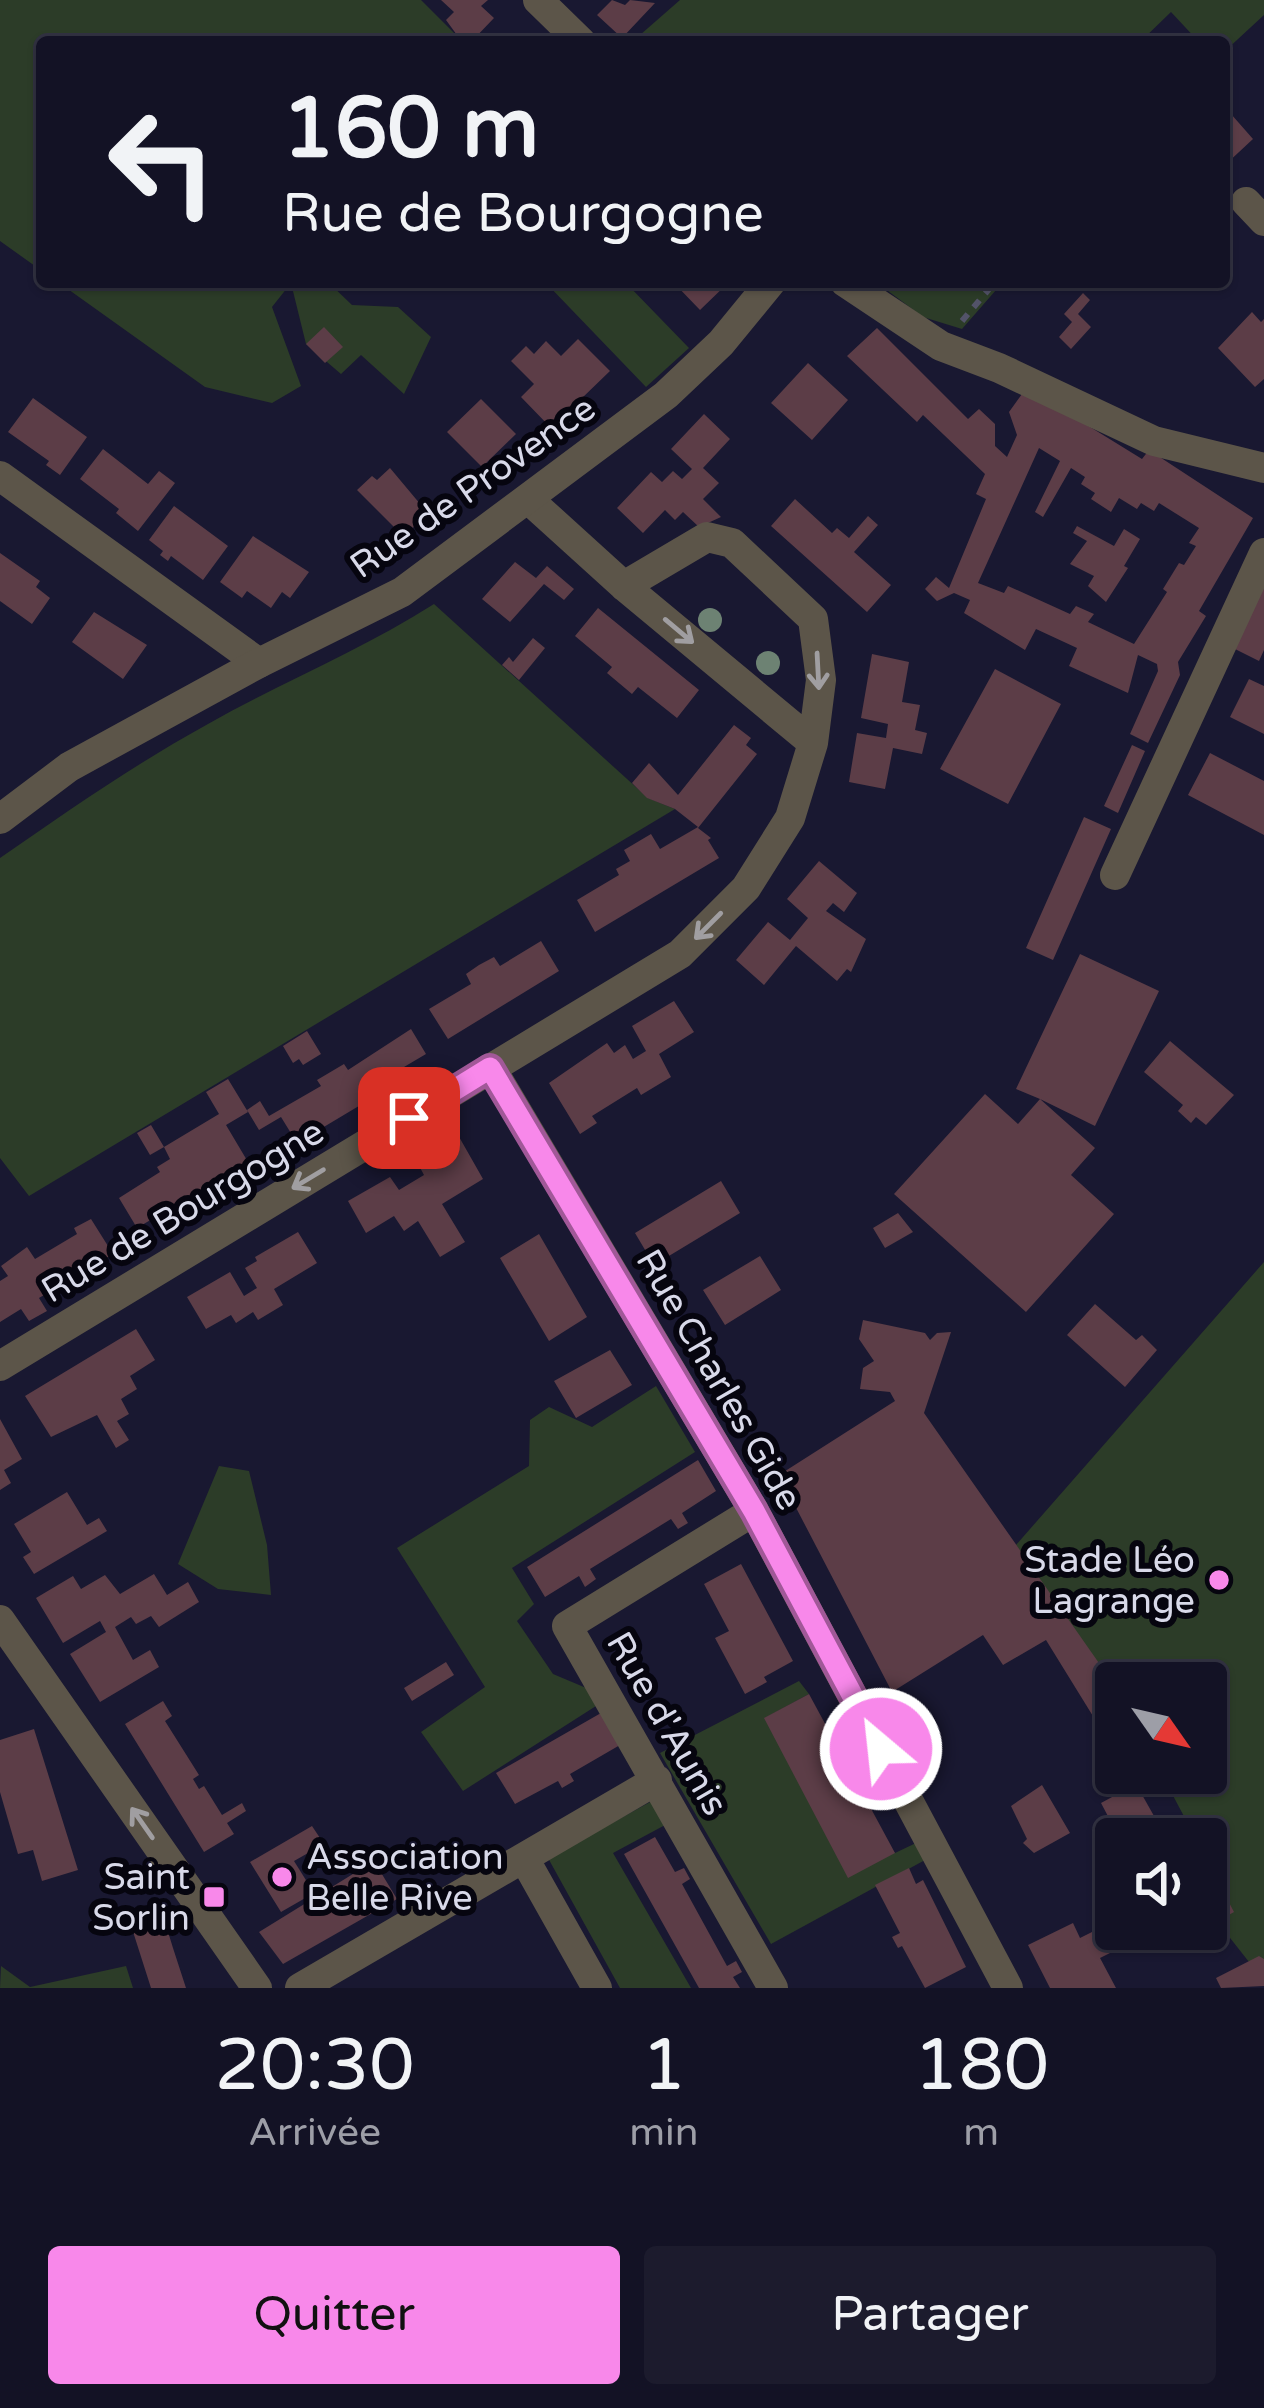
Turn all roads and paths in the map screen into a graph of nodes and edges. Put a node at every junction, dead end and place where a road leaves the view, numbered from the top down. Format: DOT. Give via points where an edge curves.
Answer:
graph roads {
  1 [pos="538,0"];
  2 [pos="575,36"];
  3 [pos="766,288"];
  4 [pos="854,288"];
  5 [pos="989,288"];
  6 [pos="941,346"];
  7 [pos="1264,467"];
  8 [pos="0,476"];
  9 [pos="528,499"];
  10 [pos="1264,554"];
  11 [pos="624,586"];
  12 [pos="259,663"];
  13 [pos="813,743"];
  14 [pos="0,819"];
  15 [pos="1114,875"];
  16 [pos="490,1068"];
  17 [pos="0,1366"];
  18 [pos="754,1511"];
  19 [pos="0,1620"];
  20 [pos="657,1780"];
  21 [pos="525,1860"];
  22 [pos="257,1988"];
  23 [pos="300,1988"];
  24 [pos="597,1988"];
  25 [pos="773,1988"];
  26 [pos="1008,1988"];
  1 -- 2 [label="street"];
  3 -- 9 [label="street, Rue de Provence" via="666,395"];
  4 -- 6 [label="street"];
  5 -- 6 [label="path"];
  6 -- 7 [label="street" via="1154,441"];
  8 -- 12 [label="street"];
  9 -- 11 [label="street"];
  9 -- 12 [label="street, Rue de Provence" via="402,592"];
  10 -- 15 [label="street"];
  11 -- 13 [label="street, one-way"];
  11 -- 13 [label="street, Rue de Bourgogne, one-way" via="707,537 731,543 813,619 821,680"];
  12 -- 14 [label="street, Rue de Provence" via="69,767"];
  13 -- 16 [label="street, Rue de Bourgogne, one-way" via="790,818 746,888 680,954"];
  16 -- 17 [label="street, Rue de Bourgogne, one-way"];
  16 -- 18 [label="street, Rue Charles Gide"];
  18 -- 20 [label="street, Rue d'Aunis" via="567,1626"];
  18 -- 26 [label="street, Rue Charles Gide"];
  22 -- 19 [label="street, one-way"];
  20 -- 21 [label="street"];
  20 -- 25 [label="street, Rue d'Aunis"];
  21 -- 23 [label="street"];
  21 -- 24 [label="street"];
}
